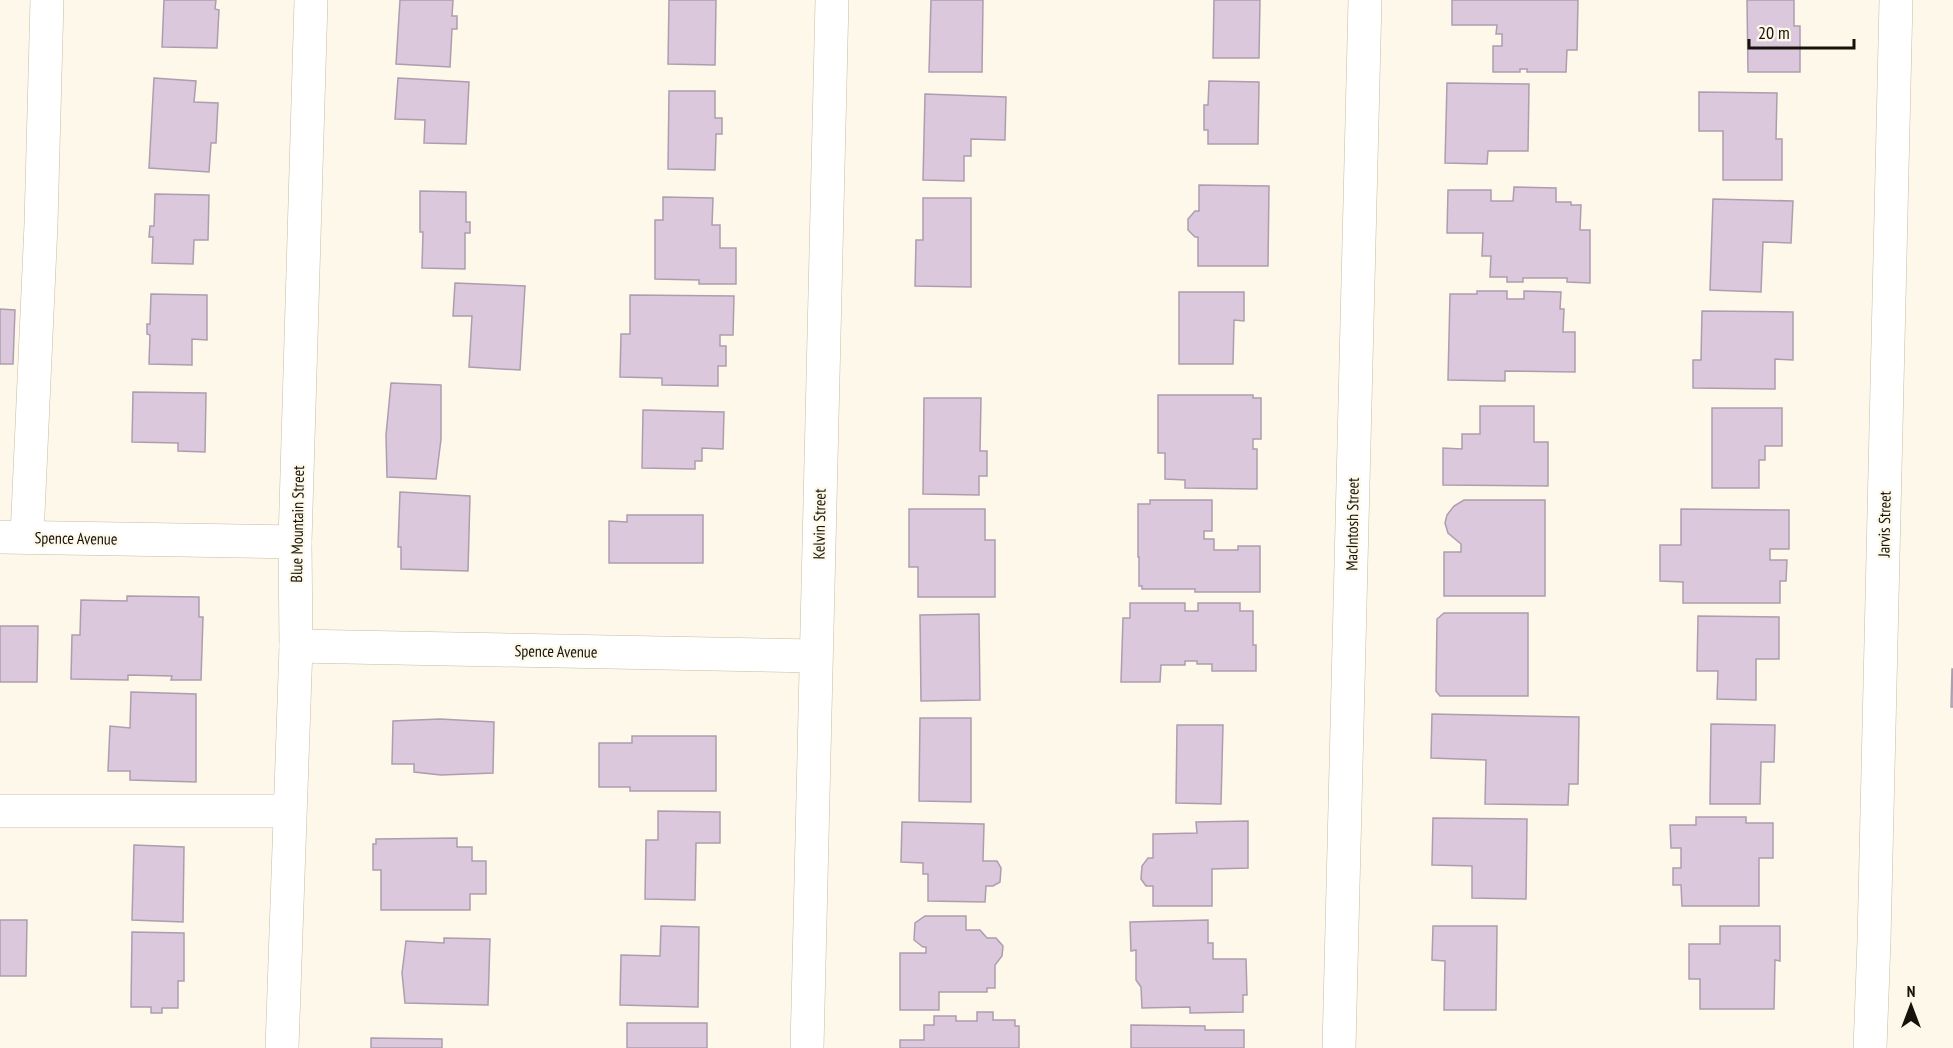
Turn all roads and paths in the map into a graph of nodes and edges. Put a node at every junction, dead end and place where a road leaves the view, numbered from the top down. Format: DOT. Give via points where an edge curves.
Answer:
graph roads {
  1 [pos="47,0"];
  2 [pos="311,0"];
  3 [pos="832,0"];
  4 [pos="1365,0"];
  5 [pos="1896,0"];
  6 [pos="13,537"];
  7 [pos="295,542"];
  8 [pos="296,646"];
  9 [pos="815,656"];
  10 [pos="0,811"];
  11 [pos="289,811"];
  12 [pos="282,1048"];
  13 [pos="807,1048"];
  14 [pos="1339,1048"];
  15 [pos="1870,1048"];
  1 -- 6 [label="street" via="41,224"];
  2 -- 7 [label="street, Blue Mountain Street"];
  3 -- 9 [label="street, Kelvin Street"];
  4 -- 14 [label="street, MacIntosh Street"];
  5 -- 15 [label="street, Jarvis Street"];
  6 -- 7 [label="street, Spence Avenue"];
  7 -- 8 [label="street, Blue Mountain Street"];
  8 -- 9 [label="street, Spence Avenue"];
  8 -- 11 [label="street, Blue Mountain Street"];
  9 -- 13 [label="street, Kelvin Street"];
  10 -- 11 [label="street"];
  11 -- 12 [label="street, Blue Mountain Street"];
}
